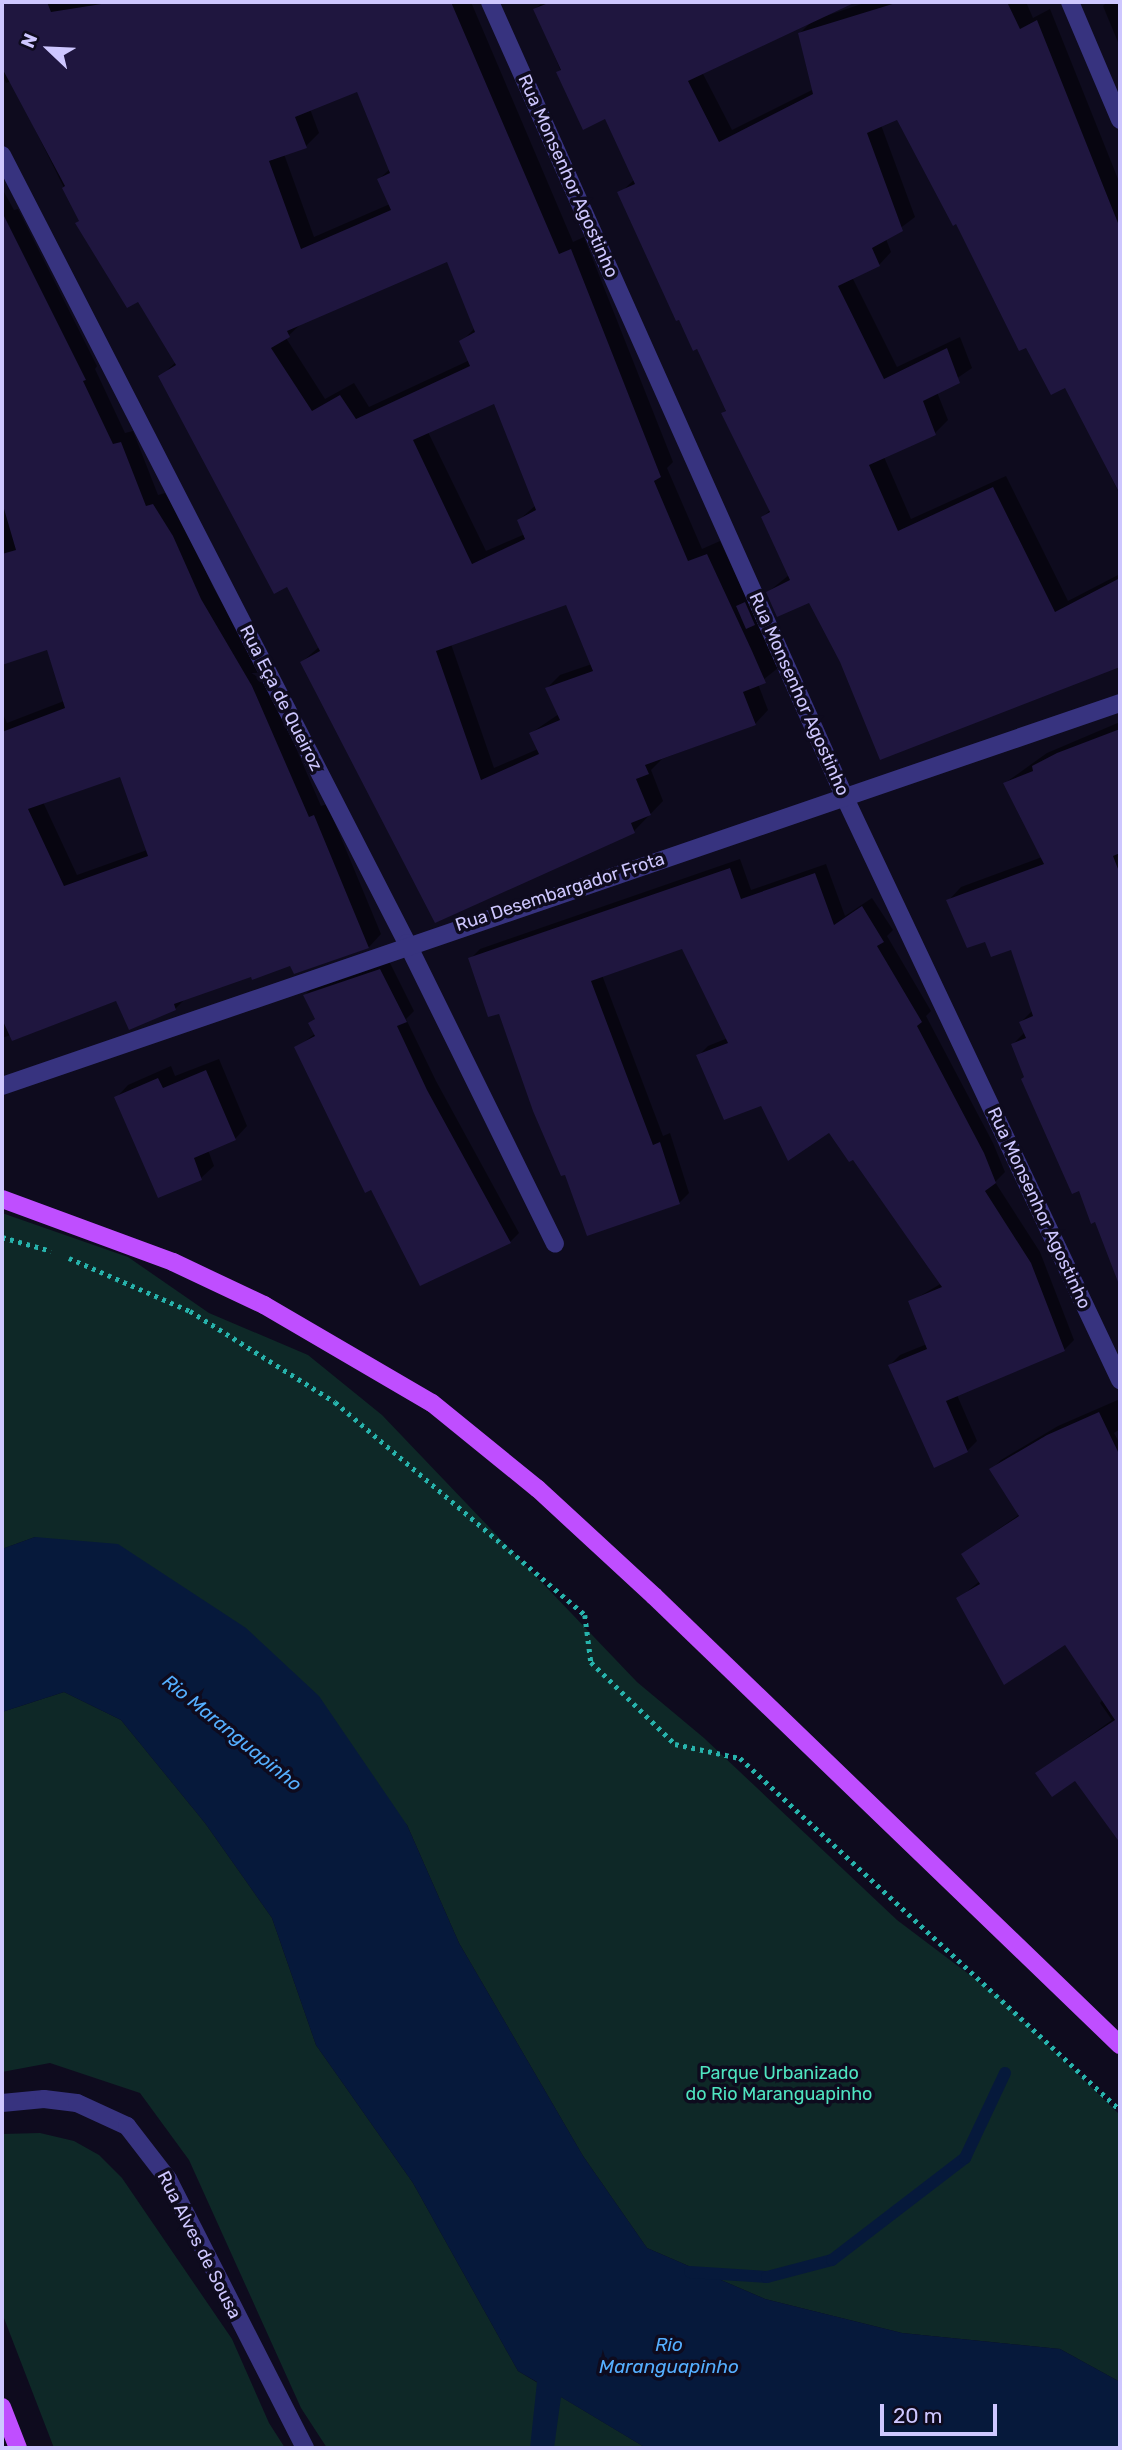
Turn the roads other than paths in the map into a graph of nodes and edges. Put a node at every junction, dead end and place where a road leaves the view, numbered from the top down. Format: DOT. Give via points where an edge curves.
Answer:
graph roads {
  1 [pos="490,2"];
  2 [pos="1070,2"];
  3 [pos="1120,120"];
  4 [pos="2,155"];
  5 [pos="10,186"];
  6 [pos="1120,703"];
  7 [pos="845,798"];
  8 [pos="407,943"];
  9 [pos="2,1086"];
  10 [pos="2,1199"];
  11 [pos="555,1244"];
  12 [pos="1120,1380"];
  13 [pos="1120,2045"];
  14 [pos="2,2103"];
  15 [pos="2,2407"];
  16 [pos="18,2448"];
  17 [pos="305,2448"];
  1 -- 7 [label="street, Rua Monsenhor Agostinho"];
  2 -- 3 [label="street"];
  4 -- 5 [label="street, Rua Eça de Queiroz"];
  5 -- 8 [label="street, Rua Eça de Queiroz"];
  6 -- 7 [label="street, Rua Desembargador Frota"];
  7 -- 8 [label="street, Rua Desembargador Frota"];
  7 -- 12 [label="street, Rua Monsenhor Agostinho"];
  8 -- 9 [label="street, Rua Desembargador Frota"];
  8 -- 11 [label="street, Rua Eça de Queiroz"];
  10 -- 13 [label="main road" via="173,1262 264,1305 432,1403 538,1489 654,1596"];
  14 -- 17 [label="street, Rua Alves de Sousa" via="44,2099 77,2104 127,2126 168,2179"];
  15 -- 16 [label="main road"];
}
